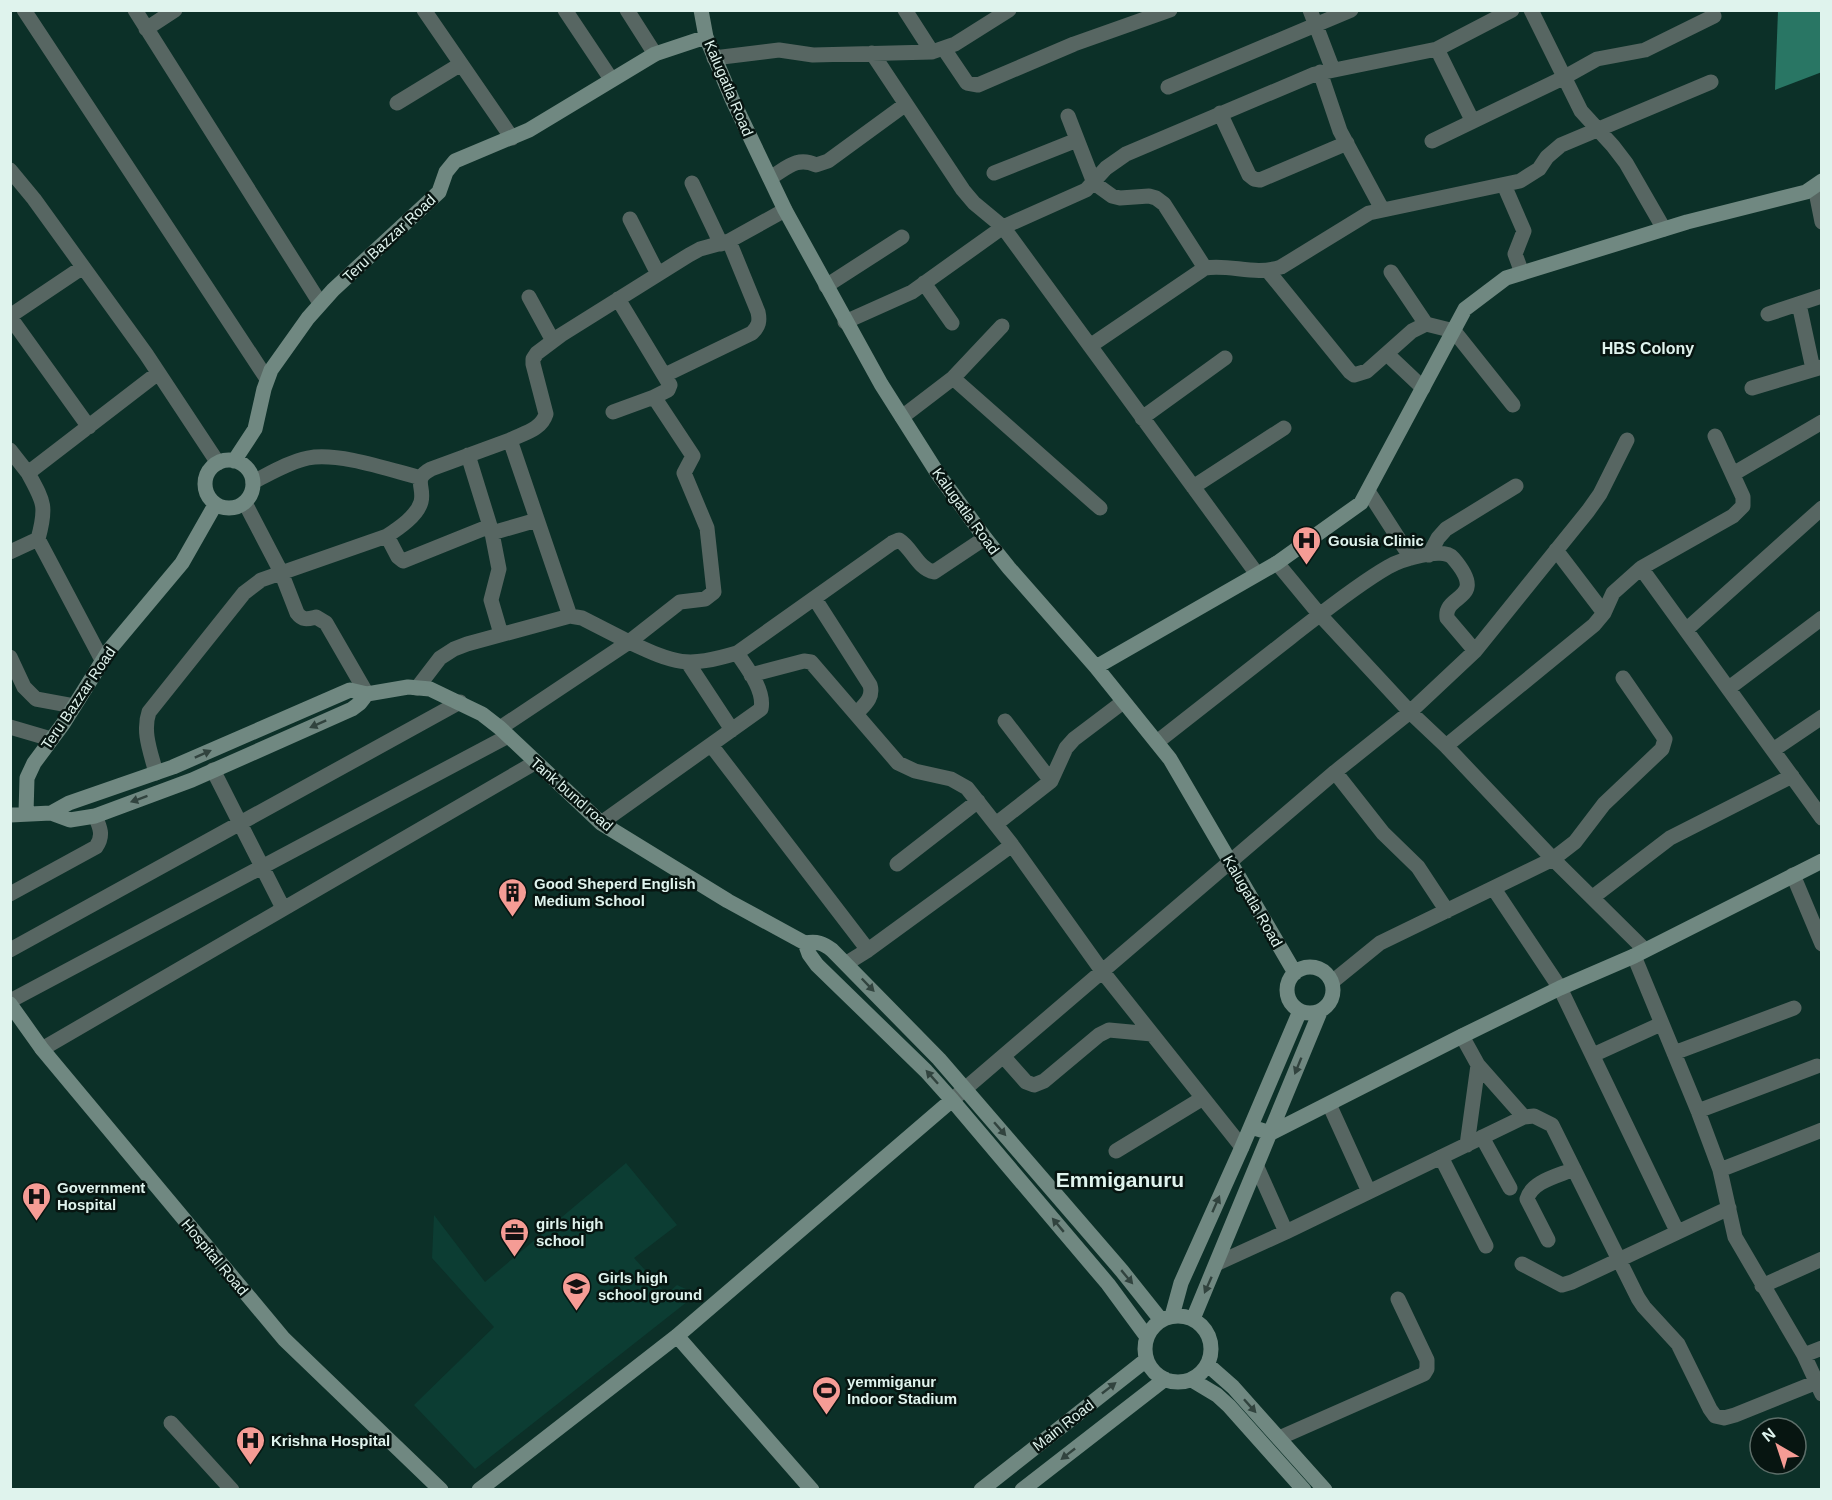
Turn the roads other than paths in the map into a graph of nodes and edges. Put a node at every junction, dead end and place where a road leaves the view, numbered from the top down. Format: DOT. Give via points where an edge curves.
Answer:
graph roads {
  1 [pos="24,10"];
  2 [pos="135,10"];
  3 [pos="175,10"];
  4 [pos="424,10"];
  5 [pos="565,10"];
  6 [pos="627,10"];
  7 [pos="701,10"];
  8 [pos="905,10"];
  9 [pos="1009,10"];
  10 [pos="1170,10"];
  11 [pos="1310,10"];
  12 [pos="1351,10"];
  13 [pos="1512,10"];
  14 [pos="1536,12"];
  15 [pos="1714,16"];
  16 [pos="1316,25"];
  17 [pos="146,28"];
  18 [pos="706,37"];
  19 [pos="1437,49"];
  20 [pos="938,50"];
  21 [pos="872,53"];
  22 [pos="655,54"];
  23 [pos="714,58"];
  24 [pos="461,64"];
  25 [pos="1327,71"];
  26 [pos="1563,78"];
  27 [pos="611,80"];
  28 [pos="1711,82"];
  29 [pos="1168,87"];
  30 [pos="396,103"];
  31 [pos="906,104"];
  32 [pos="1220,113"];
  33 [pos="1068,116"];
  34 [pos="1472,120"];
  35 [pos="1598,129"];
  36 [pos="512,138"];
  37 [pos="1077,140"];
  38 [pos="1432,141"];
  39 [pos="1347,143"];
  40 [pos="10,170"];
  41 [pos="994,173"];
  42 [pos="770,178"];
  43 [pos="692,183"];
  44 [pos="1094,183"];
  45 [pos="1504,185"];
  46 [pos="1814,186"];
  47 [pos="1382,209"];
  48 [pos="785,210"];
  49 [pos="630,219"];
  50 [pos="1821,222"];
  51 [pos="1003,227"];
  52 [pos="1664,229"];
  53 [pos="902,237"];
  54 [pos="725,243"];
  55 [pos="83,267"];
  56 [pos="1205,268"];
  57 [pos="1268,271"];
  58 [pos="1391,272"];
  59 [pos="1522,273"];
  60 [pos="658,274"];
  61 [pos="924,283"];
  62 [pos="826,286"];
  63 [pos="1821,296"];
  64 [pos="529,297"];
  65 [pos="618,299"];
  66 [pos="320,303"];
  67 [pos="1799,304"];
  68 [pos="1768,314"];
  69 [pos="10,316"];
  70 [pos="845,322"];
  71 [pos="952,323"];
  72 [pos="1426,324"];
  73 [pos="1002,326"];
  74 [pos="1454,331"];
  75 [pos="553,341"];
  76 [pos="1090,346"];
  77 [pos="1387,354"];
  78 [pos="1226,358"];
  79 [pos="1817,368"];
  80 [pos="158,373"];
  81 [pos="664,375"];
  82 [pos="953,378"];
  83 [pos="267,379"];
  84 [pos="1423,388"];
  85 [pos="1752,388"];
  86 [pos="654,398"];
  87 [pos="1512,405"];
  88 [pos="613,412"];
  89 [pos="902,417"];
  90 [pos="1142,418"];
  91 [pos="1821,422"];
  92 [pos="89,427"];
  93 [pos="1284,428"];
  94 [pos="1715,436"];
  95 [pos="510,440"];
  96 [pos="1627,440"];
  97 [pos="10,450"];
  98 [pos="468,455"];
  99 [pos="226,462"];
  100 [pos="28,473"];
  101 [pos="1732,474"];
  102 [pos="421,478"];
  103 [pos="253,482"];
  104 [pos="1516,486"];
  105 [pos="1193,487"];
  106 [pos="1368,491"];
  107 [pos="245,503"];
  108 [pos="215,505"];
  109 [pos="1100,508"];
  110 [pos="1821,508"];
  111 [pos="537,520"];
  112 [pos="491,530"];
  113 [pos="387,536"];
  114 [pos="986,538"];
  115 [pos="38,539"];
  116 [pos="1556,550"];
  117 [pos="10,552"];
  118 [pos="1429,555"];
  119 [pos="1411,558"];
  120 [pos="1277,563"];
  121 [pos="1641,568"];
  122 [pos="281,572"];
  123 [pos="1257,574"];
  124 [pos="815,599"];
  125 [pos="1604,613"];
  126 [pos="1320,615"];
  127 [pos="570,616"];
  128 [pos="1821,618"];
  129 [pos="1687,629"];
  130 [pos="501,634"];
  131 [pos="629,642"];
  132 [pos="1474,651"];
  133 [pos="737,653"];
  134 [pos="10,657"];
  135 [pos="102,660"];
  136 [pos="688,663"];
  137 [pos="1096,667"];
  138 [pos="751,675"];
  139 [pos="1623,678"];
  140 [pos="417,688"];
  141 [pos="1729,688"];
  142 [pos="367,694"];
  143 [pos="460,702"];
  144 [pos="1123,702"];
  145 [pos="74,706"];
  146 [pos="1410,712"];
  147 [pos="856,714"];
  148 [pos="1821,717"];
  149 [pos="1005,721"];
  150 [pos="10,727"];
  151 [pos="732,730"];
  152 [pos="504,732"];
  153 [pos="51,739"];
  154 [pos="1157,742"];
  155 [pos="711,745"];
  156 [pos="1446,746"];
  157 [pos="1773,750"];
  158 [pos="536,762"];
  159 [pos="213,770"];
  160 [pos="1335,772"];
  161 [pos="156,773"];
  162 [pos="1792,776"];
  163 [pos="1051,781"];
  164 [pos="978,801"];
  165 [pos="51,813"];
  166 [pos="18,814"];
  167 [pos="94,816"];
  168 [pos="1821,818"];
  169 [pos="601,823"];
  170 [pos="240,824"];
  171 [pos="996,824"];
  172 [pos="1012,844"];
  173 [pos="1553,859"];
  174 [pos="1821,861"];
  175 [pos="1231,863"];
  176 [pos="897,864"];
  177 [pos="262,867"];
  178 [pos="1793,875"];
  179 [pos="1494,888"];
  180 [pos="10,894"];
  181 [pos="1593,897"];
  182 [pos="283,908"];
  183 [pos="1447,910"];
  184 [pos="806,944"];
  185 [pos="1821,944"];
  186 [pos="10,950"];
  187 [pos="868,950"];
  188 [pos="1640,953"];
  189 [pos="847,963"];
  190 [pos="1102,971"];
  191 [pos="1294,974"];
  192 [pos="1332,982"];
  193 [pos="1560,988"];
  194 [pos="10,1003"];
  195 [pos="1794,1008"];
  196 [pos="1300,1011"];
  197 [pos="1320,1012"];
  198 [pos="1661,1024"];
  199 [pos="1152,1034"];
  200 [pos="1462,1036"];
  201 [pos="42,1049"];
  202 [pos="1674,1053"];
  203 [pos="1593,1055"];
  204 [pos="1003,1056"];
  205 [pos="1478,1065"];
  206 [pos="1817,1066"];
  207 [pos="966,1089"];
  208 [pos="1203,1098"];
  209 [pos="952,1100"];
  210 [pos="1329,1104"];
  211 [pos="1698,1111"];
  212 [pos="1524,1117"];
  213 [pos="1251,1127"];
  214 [pos="1821,1130"];
  215 [pos="1271,1133"];
  216 [pos="1482,1137"];
  217 [pos="1467,1144"];
  218 [pos="1242,1147"];
  219 [pos="1116,1151"];
  220 [pos="1441,1157"];
  221 [pos="1257,1167"];
  222 [pos="1574,1169"];
  223 [pos="1720,1170"];
  224 [pos="1510,1188"];
  225 [pos="1369,1192"];
  226 [pos="1729,1208"];
  227 [pos="1286,1232"];
  228 [pos="1677,1232"];
  229 [pos="1548,1240"];
  230 [pos="1486,1246"];
  231 [pos="1618,1259"];
  232 [pos="1821,1259"];
  233 [pos="1218,1263"];
  234 [pos="1522,1264"];
  235 [pos="1762,1286"];
  236 [pos="1398,1299"];
  237 [pos="1167,1318"];
  238 [pos="1193,1319"];
  239 [pos="677,1336"];
  240 [pos="1147,1337"];
  241 [pos="1821,1348"];
  242 [pos="1804,1355"];
  243 [pos="1146,1360"];
  244 [pos="1208,1365"];
  245 [pos="1165,1379"];
  246 [pos="1192,1380"];
  247 [pos="1819,1388"];
  248 [pos="171,1423"];
  249 [pos="1279,1438"];
  250 [pos="232,1490"];
  251 [pos="441,1490"];
  252 [pos="479,1490"];
  253 [pos="812,1490"];
  254 [pos="981,1490"];
  255 [pos="1022,1490"];
  256 [pos="1304,1490"];
  257 [pos="1326,1490"];
  1 -- 83 [label="street"];
  2 -- 17 [label="street"];
  3 -- 17 [label="street"];
  4 -- 24 [label="street"];
  5 -- 27 [label="street"];
  6 -- 22 [label="street"];
  7 -- 18 [label="street, Kalugatla Road"];
  8 -- 20 [label="street"];
  9 -- 20 [label="street" via="955,44"];
  10 -- 20 [label="street" via="978,85 967,83"];
  11 -- 16 [label="street"];
  12 -- 16 [label="street"];
  13 -- 19 [label="street"];
  14 -- 26 [label="street"];
  15 -- 26 [label="street" via="1645,50 1597,59"];
  16 -- 25 [label="street"];
  16 -- 29 [label="street"];
  17 -- 66 [label="street"];
  18 -- 22 [label="street, Teru Bazzar Road"];
  18 -- 23 [label="street, Kalugatla Road"];
  19 -- 25 [label="street"];
  19 -- 34 [label="street"];
  20 -- 21 [label="street"];
  21 -- 23 [label="street" via="813,55 779,50"];
  21 -- 31 [label="street"];
  22 -- 27 [label="street, Teru Bazzar Road"];
  23 -- 42 [label="street, Kalugatla Road"];
  24 -- 30 [label="street"];
  24 -- 36 [label="street"];
  25 -- 32 [label="street"];
  25 -- 39 [label="street" via="1340,131"];
  26 -- 34 [label="street"];
  26 -- 35 [label="street" via="1581,111"];
  27 -- 36 [label="street, Teru Bazzar Road"];
  28 -- 35 [label="street"];
  31 -- 42 [label="street" via="828,161 816,165 800,161"];
  31 -- 51 [label="street" via="963,190"];
  32 -- 39 [label="street" via="1254,179 1260,180"];
  32 -- 44 [label="street" via="1126,154 1106,168"];
  33 -- 37 [label="street"];
  34 -- 38 [label="street"];
  35 -- 45 [label="street" via="1561,145 1539,169 1520,181"];
  35 -- 52 [label="street" via="1626,163"];
  36 -- 66 [label="street, Teru Bazzar Road" via="455,161 439,192"];
  37 -- 41 [label="street"];
  37 -- 44 [label="street"];
  39 -- 47 [label="street"];
  40 -- 55 [label="street"];
  42 -- 48 [label="street, Kalugatla Road"];
  43 -- 54 [label="street"];
  44 -- 51 [label="street" via="1077,195"];
  44 -- 56 [label="street" via="1112,196 1149,196 1164,204"];
  45 -- 47 [label="street"];
  45 -- 59 [label="street" via="1524,231 1515,254"];
  46 -- 50 [label="street"];
  46 -- 52 [label="street"];
  47 -- 57 [label="street"];
  48 -- 54 [label="street"];
  48 -- 62 [label="street, Kalugatla Road"];
  49 -- 60 [label="street"];
  51 -- 61 [label="street"];
  51 -- 76 [label="street"];
  52 -- 59 [label="street"];
  53 -- 62 [label="street"];
  54 -- 60 [label="street" via="700,249"];
  54 -- 81 [label="street" via="758,312 757,328"];
  55 -- 69 [label="street"];
  55 -- 80 [label="street"];
  56 -- 57 [label="street"];
  56 -- 76 [label="street"];
  57 -- 77 [label="street" via="1354,375"];
  58 -- 72 [label="street"];
  59 -- 74 [label="street" via="1506,278 1466,309"];
  60 -- 65 [label="street"];
  61 -- 70 [label="street"];
  61 -- 71 [label="street"];
  62 -- 70 [label="street, Kalugatla Road"];
  63 -- 67 [label="street"];
  64 -- 75 [label="street"];
  65 -- 75 [label="street"];
  65 -- 81 [label="street"];
  66 -- 83 [label="street, Teru Bazzar Road"];
  67 -- 68 [label="street"];
  67 -- 79 [label="street"];
  69 -- 92 [label="street"];
  70 -- 89 [label="street, Kalugatla Road"];
  72 -- 74 [label="street"];
  72 -- 77 [label="street" via="1412,330"];
  73 -- 82 [label="street"];
  74 -- 84 [label="street"];
  74 -- 87 [label="street"];
  75 -- 95 [label="street" via="532,364 546,407 544,421"];
  76 -- 90 [label="street"];
  77 -- 84 [label="street"];
  78 -- 90 [label="street"];
  79 -- 85 [label="street"];
  80 -- 92 [label="street"];
  80 -- 99 [label="street"];
  81 -- 86 [label="street" via="670,385 668,390"];
  82 -- 89 [label="street"];
  82 -- 109 [label="street"];
  83 -- 99 [label="street, Teru Bazzar Road" via="255,429"];
  84 -- 106 [label="street"];
  86 -- 88 [label="street"];
  86 -- 131 [label="street" via="693,456 684,473 707,528 714,592 705,599 680,602"];
  89 -- 114 [label="street, Kalugatla Road"];
  90 -- 105 [label="street"];
  91 -- 101 [label="street"];
  92 -- 100 [label="street"];
  93 -- 105 [label="street"];
  94 -- 101 [label="street"];
  95 -- 98 [label="street"];
  95 -- 111 [label="street"];
  96 -- 116 [label="street" via="1600,494"];
  97 -- 100 [label="street"];
  98 -- 102 [label="street" via="431,469"];
  98 -- 112 [label="street"];
  99 -- 103 [label="street" via="247,468"];
  99 -- 108 [label="street, Teru Bazzar Road" via="211,468 204,483"];
  100 -- 115 [label="street" via="44,502"];
  101 -- 121 [label="street" via="1743,497 1739,511"];
  102 -- 103 [label="street" via="329,456 294,462"];
  102 -- 113 [label="street" via="421,501 407,520"];
  103 -- 107 [label="street"];
  104 -- 118 [label="street" via="1446,529"];
  105 -- 123 [label="street"];
  106 -- 119 [label="street"];
  106 -- 120 [label="street" via="1351,511"];
  107 -- 108 [label="street" via="231,509"];
  107 -- 122 [label="street"];
  108 -- 135 [label="street, Teru Bazzar Road" via="182,563"];
  110 -- 129 [label="street"];
  111 -- 112 [label="street"];
  111 -- 127 [label="street"];
  112 -- 113 [label="street" via="403,561"];
  112 -- 130 [label="street" via="499,569 491,600"];
  113 -- 122 [label="street"];
  114 -- 124 [label="street" via="934,572 923,567 899,540"];
  114 -- 137 [label="street, Kalugatla Road"];
  115 -- 117 [label="street"];
  115 -- 135 [label="street"];
  116 -- 125 [label="street"];
  116 -- 132 [label="street"];
  118 -- 119 [label="street"];
  118 -- 132 [label="street" via="1449,554 1467,580 1466,592 1446,612"];
  119 -- 126 [label="street" via="1387,568"];
  120 -- 123 [label="street"];
  120 -- 126 [label="street"];
  121 -- 125 [label="street" via="1612,594"];
  121 -- 129 [label="street"];
  122 -- 142 [label="street" via="300,618 316,617 327,623"];
  122 -- 161 [label="street" via="244,593 153,704 145,723"];
  123 -- 137 [label="street"];
  124 -- 133 [label="street"];
  124 -- 147 [label="street" via="870,685 870,699"];
  125 -- 156 [label="street"];
  126 -- 146 [label="street"];
  126 -- 154 [label="street"];
  127 -- 130 [label="street"];
  127 -- 131 [label="street" via="582,618"];
  128 -- 141 [label="street"];
  129 -- 141 [label="street"];
  130 -- 140 [label="street" via="467,644 440,658"];
  131 -- 136 [label="street" via="664,658"];
  131 -- 152 [label="street"];
  132 -- 146 [label="street"];
  133 -- 136 [label="street"];
  133 -- 138 [label="street"];
  134 -- 145 [label="street" via="24,687 36,699"];
  135 -- 145 [label="street, Teru Bazzar Road"];
  136 -- 151 [label="street"];
  137 -- 144 [label="street, Kalugatla Road"];
  138 -- 147 [label="street" via="811,662"];
  138 -- 151 [label="street" via="762,701 760,709"];
  139 -- 173 [label="street" via="1661,730 1665,739 1662,749 1604,804 1575,842"];
  140 -- 142 [label="street, Tank bund road"];
  140 -- 143 [label="street, Tank bund road" via="430,689"];
  141 -- 157 [label="street"];
  142 -- 159 [label="street, one-way" via="352,709"];
  161 -- 142 [label="street, Tank bund road, one-way" via="343,692"];
  143 -- 152 [label="street, Tank bund road"];
  143 -- 170 [label="street"];
  144 -- 154 [label="street, Kalugatla Road"];
  144 -- 163 [label="street" via="1074,739"];
  145 -- 153 [label="street, Teru Bazzar Road"];
  146 -- 156 [label="street"];
  146 -- 160 [label="street"];
  147 -- 164 [label="street" via="898,763 959,783"];
  148 -- 157 [label="street"];
  149 -- 163 [label="street"];
  150 -- 153 [label="street"];
  151 -- 155 [label="street"];
  152 -- 158 [label="street, Tank bund road"];
  152 -- 177 [label="street"];
  153 -- 166 [label="street, Teru Bazzar Road" via="27,778"];
  154 -- 175 [label="street, Kalugatla Road"];
  155 -- 169 [label="street"];
  155 -- 187 [label="street"];
  156 -- 173 [label="street"];
  157 -- 162 [label="street"];
  158 -- 169 [label="street, Tank bund road"];
  158 -- 182 [label="street"];
  159 -- 167 [label="street, one-way"];
  159 -- 170 [label="street"];
  160 -- 175 [label="street"];
  160 -- 183 [label="street" via="1383,833 1418,867"];
  161 -- 165 [label="street, Tank bund road"];
  162 -- 168 [label="street"];
  162 -- 181 [label="street" via="1670,838"];
  163 -- 171 [label="street"];
  164 -- 171 [label="street"];
  164 -- 176 [label="street"];
  165 -- 166 [label="street"];
  165 -- 167 [label="street" via="70,820"];
  167 -- 180 [label="street" via="101,830 96,847"];
  169 -- 184 [label="street, Tank bund road"];
  170 -- 177 [label="street"];
  170 -- 186 [label="street"];
  171 -- 172 [label="street"];
  172 -- 187 [label="street"];
  172 -- 190 [label="street"];
  173 -- 179 [label="street"];
  173 -- 181 [label="street"];
  174 -- 178 [label="street"];
  175 -- 190 [label="street"];
  175 -- 191 [label="street, Kalugatla Road"];
  177 -- 182 [label="street"];
  177 -- 194 [label="street"];
  178 -- 185 [label="street"];
  178 -- 188 [label="street"];
  179 -- 183 [label="street"];
  179 -- 193 [label="street"];
  181 -- 188 [label="street"];
  182 -- 201 [label="street"];
  183 -- 192 [label="street" via="1380,944"];
  184 -- 189 [label="street, Tank bund road" via="825,945"];
  209 -- 184 [label="street, one-way" via="818,965 808,954"];
  187 -- 189 [label="street"];
  188 -- 193 [label="street"];
  188 -- 198 [label="street"];
  189 -- 207 [label="street, Tank bund road, one-way"];
  190 -- 199 [label="street"];
  190 -- 204 [label="street"];
  191 -- 192 [label="street" via="1315,968"];
  191 -- 196 [label="street" via="1287,994"];
  192 -- 197 [label="street" via="1333,998"];
  193 -- 200 [label="street"];
  193 -- 203 [label="street"];
  194 -- 201 [label="street, Hospital Road"];
  195 -- 202 [label="street"];
  196 -- 197 [label="street"];
  196 -- 213 [label="street"];
  197 -- 215 [label="street, one-way"];
  198 -- 202 [label="street"];
  198 -- 203 [label="street"];
  199 -- 204 [label="street" via="1109,1030 1034,1085 1026,1082"];
  199 -- 208 [label="street"];
  200 -- 205 [label="street"];
  200 -- 210 [label="street"];
  201 -- 251 [label="street, Hospital Road" via="284,1339"];
  202 -- 211 [label="street"];
  203 -- 228 [label="street"];
  204 -- 207 [label="street"];
  205 -- 212 [label="street"];
  205 -- 217 [label="street"];
  206 -- 211 [label="street"];
  207 -- 209 [label="street"];
  207 -- 237 [label="street, Tank bund road, one-way"];
  208 -- 218 [label="street"];
  208 -- 219 [label="street"];
  209 -- 239 [label="street"];
  240 -- 209 [label="street, one-way" via="1108,1284"];
  210 -- 215 [label="street"];
  210 -- 225 [label="street"];
  211 -- 223 [label="street"];
  212 -- 216 [label="street"];
  212 -- 222 [label="street" via="1534,1116 1552,1125"];
  213 -- 215 [label="street"];
  213 -- 218 [label="street"];
  214 -- 223 [label="street"];
  215 -- 221 [label="street"];
  216 -- 217 [label="street"];
  216 -- 224 [label="street"];
  217 -- 220 [label="street"];
  237 -- 218 [label="street, one-way"];
  220 -- 225 [label="street"];
  220 -- 230 [label="street"];
  221 -- 227 [label="street"];
  221 -- 233 [label="street"];
  222 -- 229 [label="street" via="1529,1191 1527,1199"];
  222 -- 231 [label="street"];
  223 -- 226 [label="street"];
  225 -- 227 [label="street"];
  226 -- 228 [label="street"];
  226 -- 235 [label="street" via="1735,1238"];
  227 -- 233 [label="street"];
  228 -- 231 [label="street"];
  231 -- 234 [label="street" via="1562,1285"];
  231 -- 247 [label="street" via="1644,1307 1678,1344 1715,1416 1724,1418"];
  232 -- 235 [label="street"];
  233 -- 238 [label="street, one-way"];
  235 -- 242 [label="street"];
  236 -- 249 [label="street" via="1427,1360 1424,1374"];
  237 -- 238 [label="street"];
  237 -- 240 [label="street" via="1153,1327"];
  238 -- 244 [label="street" via="1208,1334"];
  239 -- 252 [label="street"];
  239 -- 253 [label="street"];
  240 -- 243 [label="street"];
  241 -- 242 [label="street"];
  242 -- 247 [label="street"];
  243 -- 245 [label="street"];
  254 -- 243 [label="street, Main Road, one-way"];
  244 -- 246 [label="street"];
  244 -- 249 [label="street, one-way"];
  245 -- 246 [label="street"];
  245 -- 255 [label="street, Main Road, one-way"];
  246 -- 256 [label="street" via="1217,1395"];
  248 -- 250 [label="street"];
  249 -- 257 [label="street"];
}
